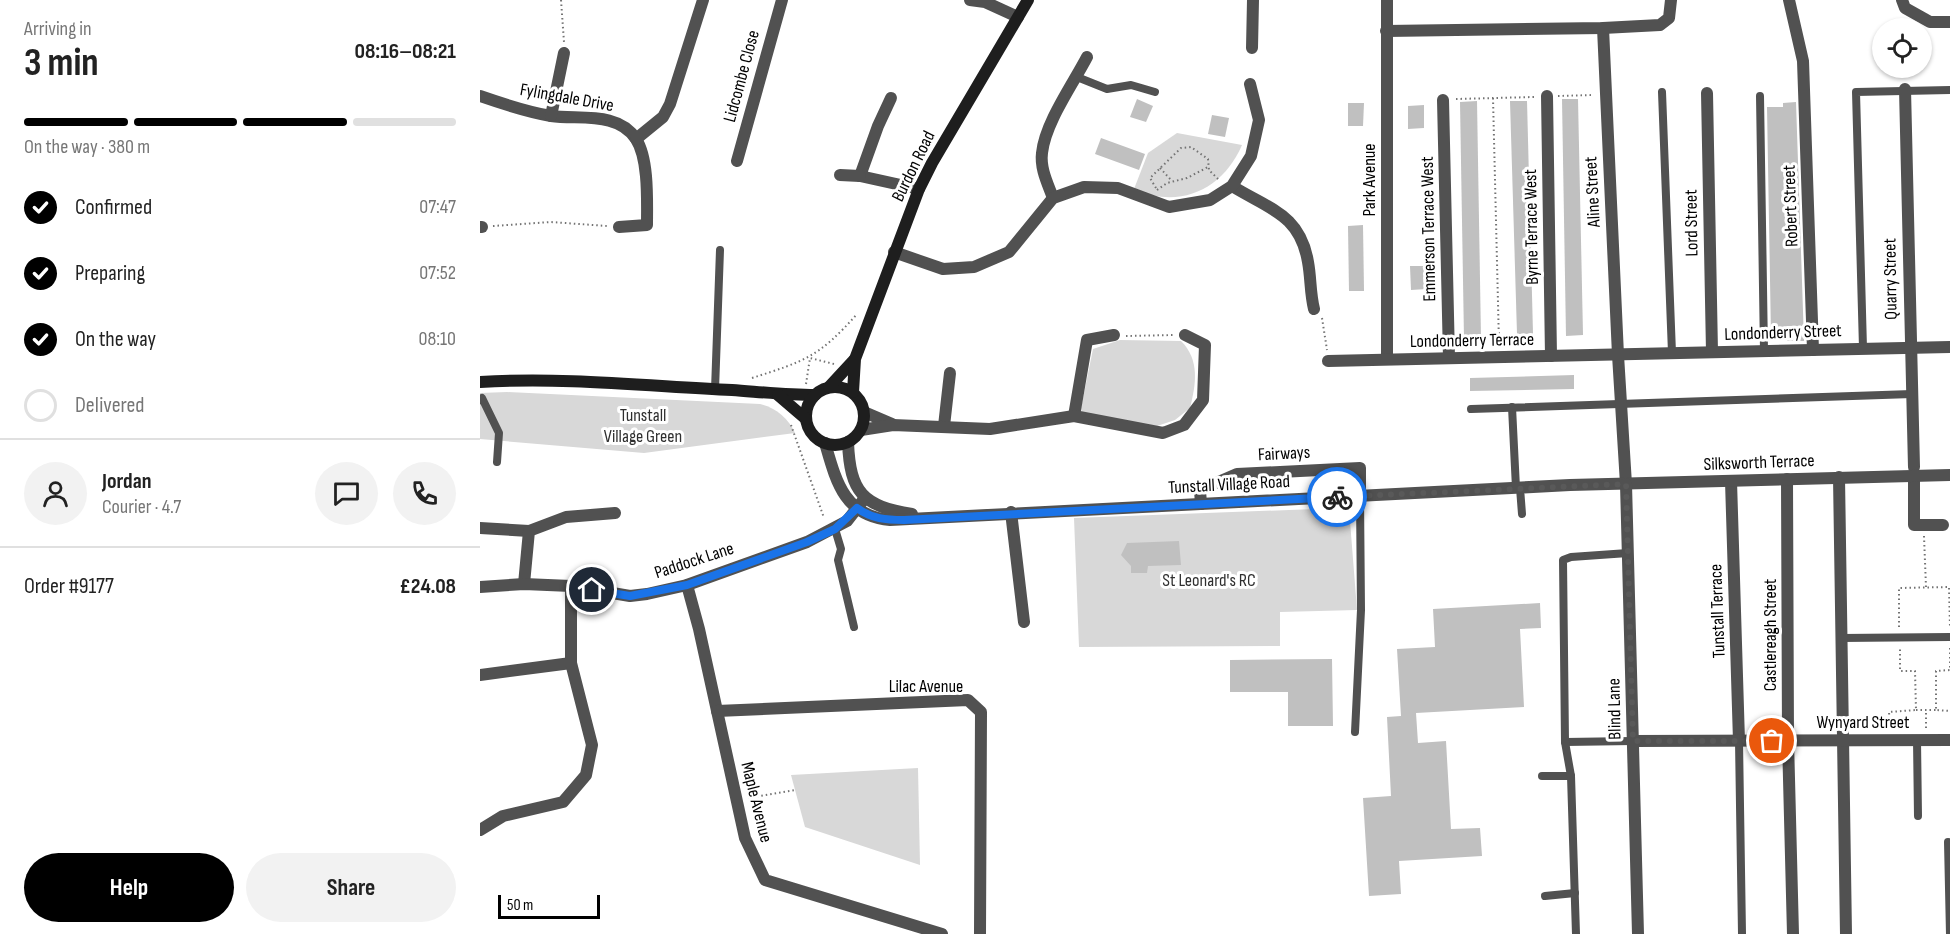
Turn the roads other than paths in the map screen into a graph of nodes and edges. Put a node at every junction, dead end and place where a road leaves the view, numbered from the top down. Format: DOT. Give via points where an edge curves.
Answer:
graph roads {
  1 [pos="703,0"];
  2 [pos="782,0"];
  3 [pos="970,0"];
  4 [pos="1028,0"];
  5 [pos="1253,0"];
  6 [pos="1387,0"];
  7 [pos="1671,0"];
  8 [pos="1789,0"];
  9 [pos="1902,0"];
  10 [pos="1018,17"];
  11 [pos="1950,22"];
  12 [pos="1603,28"];
  13 [pos="1386,31"];
  14 [pos="1252,48"];
  15 [pos="564,53"];
  16 [pos="1088,57"];
  17 [pos="1077,77"];
  18 [pos="1250,84"];
  19 [pos="1905,89"];
  20 [pos="1950,90"];
  21 [pos="1662,92"];
  22 [pos="1155,93"];
  23 [pos="1707,93"];
  24 [pos="480,96"];
  25 [pos="1547,96"];
  26 [pos="1760,96"];
  27 [pos="891,98"];
  28 [pos="1443,100"];
  29 [pos="551,116"];
  30 [pos="636,139"];
  31 [pos="737,161"];
  32 [pos="840,175"];
  33 [pos="860,176"];
  34 [pos="1229,188"];
  35 [pos="919,189"];
  36 [pos="1053,198"];
  37 [pos="619,227"];
  38 [pos="720,250"];
  39 [pos="894,252"];
  40 [pos="1314,309"];
  41 [pos="1114,335"];
  42 [pos="1185,335"];
  43 [pos="1950,346"];
  44 [pos="1910,347"];
  45 [pos="1863,348"];
  46 [pos="1813,350"];
  47 [pos="1764,351"];
  48 [pos="1712,352"];
  49 [pos="1672,353"];
  50 [pos="1618,355"];
  51 [pos="1551,356"];
  52 [pos="1449,358"];
  53 [pos="855,359"];
  54 [pos="1387,359"];
  55 [pos="1328,361"];
  56 [pos="950,373"];
  57 [pos="481,382"];
  58 [pos="829,387"];
  59 [pos="715,390"];
  60 [pos="853,392"];
  61 [pos="1912,394"];
  62 [pos="778,395"];
  63 [pos="815,395"];
  64 [pos="481,399"];
  65 [pos="1621,405"];
  66 [pos="1512,407"];
  67 [pos="1471,409"];
  68 [pos="864,412"];
  69 [pos="1074,416"];
  70 [pos="806,419"];
  71 [pos="893,425"];
  72 [pos="944,426"];
  73 [pos="861,430"];
  74 [pos="848,442"];
  75 [pos="825,443"];
  76 [pos="497,462"];
  77 [pos="1914,472"];
  78 [pos="1950,475"];
  79 [pos="1839,477"];
  80 [pos="1787,479"];
  81 [pos="1731,481"];
  82 [pos="1626,484"];
  83 [pos="1570,485"];
  84 [pos="1518,488"];
  85 [pos="1360,496"];
  86 [pos="865,498"];
  87 [pos="1201,504"];
  88 [pos="857,508"];
  89 [pos="1011,512"];
  90 [pos="615,513"];
  91 [pos="1522,514"];
  92 [pos="925,517"];
  93 [pos="1943,525"];
  94 [pos="480,528"];
  95 [pos="835,529"];
  96 [pos="529,531"];
  97 [pos="1628,554"];
  98 [pos="524,584"];
  99 [pos="687,585"];
  100 [pos="571,586"];
  101 [pos="480,587"];
  102 [pos="1024,622"];
  103 [pos="854,627"];
  104 [pos="1950,637"];
  105 [pos="1841,638"];
  106 [pos="571,663"];
  107 [pos="480,675"];
  108 [pos="717,711"];
  109 [pos="1354,732"];
  110 [pos="1788,740"];
  111 [pos="1843,740"];
  112 [pos="1922,740"];
  113 [pos="1950,740"];
  114 [pos="1633,741"];
  115 [pos="1739,741"];
  116 [pos="1565,742"];
  117 [pos="1571,776"];
  118 [pos="1542,777"];
  119 [pos="1918,816"];
  120 [pos="480,830"];
  121 [pos="1948,842"];
  122 [pos="1575,893"];
  123 [pos="1545,896"];
  124 [pos="942,934"];
  125 [pos="980,934"];
  126 [pos="1576,934"];
  127 [pos="1638,934"];
  128 [pos="1742,934"];
  129 [pos="1793,934"];
  130 [pos="1846,934"];
  131 [pos="1950,934"];
  1 -- 30 [label="street" via="670,104 663,117"];
  2 -- 31 [label="street, Lidcombe Close"];
  3 -- 10 [label="street" via="985,2"];
  4 -- 10 [label="main road, Burdon Road"];
  5 -- 14 [label="street"];
  6 -- 13 [label="street, Park Avenue"];
  7 -- 12 [label="street" via="1669,18 1660,25"];
  8 -- 46 [label="street, Robert Street" via="1803,61"];
  9 -- 11 [label="street" via="1905,8 1930,22"];
  10 -- 35 [label="main road, Burdon Road"];
  12 -- 13 [label="street"];
  12 -- 50 [label="street, Aline Street"];
  13 -- 54 [label="street, Park Avenue"];
  15 -- 29 [label="street"];
  16 -- 17 [label="street"];
  17 -- 22 [label="lane" via="1107,89 1131,85"];
  17 -- 36 [label="street" via="1049,129 1042,154 1044,175"];
  18 -- 34 [label="street" via="1258,120 1256,140 1251,156"];
  19 -- 20 [label="lane"];
  19 -- 44 [label="street, Quarry Street"];
  19 -- 45 [label="lane" via="1856,92"];
  21 -- 49 [label="lane"];
  23 -- 48 [label="street, Lord Street"];
  24 -- 29 [label="street, Fylingdale Drive"];
  25 -- 51 [label="street, Byrne Terrace West"];
  26 -- 47 [label="lane"];
  27 -- 33 [label="street"];
  28 -- 52 [label="street, Emmerson Terrace West"];
  29 -- 30 [label="street, Fylingdale Drive" via="612,121"];
  30 -- 37 [label="street" via="647,187 647,225"];
  32 -- 33 [label="street"];
  33 -- 35 [label="street"];
  34 -- 36 [label="street" via="1210,200 1169,207 1118,188 1084,187"];
  34 -- 40 [label="street" via="1291,220 1302,236"];
  35 -- 39 [label="main road, Burdon Road"];
  36 -- 39 [label="street" via="1009,252 974,267 943,269"];
  38 -- 59 [label="lane"];
  39 -- 53 [label="main road, Burdon Road"];
  41 -- 69 [label="street" via="1087,340"];
  42 -- 69 [label="street" via="1205,345 1203,400 1184,425 1163,433"];
  43 -- 44 [label="street, Londonderry Street"];
  44 -- 45 [label="street, Londonderry Street"];
  44 -- 61 [label="street, Quarry Street"];
  45 -- 46 [label="street, Londonderry Street"];
  46 -- 47 [label="street, Londonderry Street"];
  47 -- 48 [label="street, Londonderry Street"];
  48 -- 49 [label="street, Londonderry Street"];
  49 -- 50 [label="street, Londonderry Street"];
  50 -- 51 [label="street, Londonderry Terrace"];
  50 -- 65 [label="street, Aline Street"];
  51 -- 52 [label="street, Londonderry Terrace"];
  52 -- 54 [label="street, Londonderry Terrace"];
  53 -- 58 [label="main road, Burdon Road"];
  53 -- 60 [label="main road, Burdon Road"];
  54 -- 55 [label="street, Londonderry Terrace"];
  56 -- 72 [label="street"];
  57 -- 59 [label="main road" via="571,380"];
  57 -- 64 [label="lane"];
  58 -- 60 [label="main road"];
  58 -- 63 [label="main road"];
  59 -- 62 [label="main road"];
  60 -- 68 [label="main road"];
  61 -- 65 [label="lane"];
  61 -- 77 [label="street, Quarry Street"];
  62 -- 63 [label="main road"];
  62 -- 70 [label="main road"];
  63 -- 70 [label="main road" via="806,410"];
  64 -- 76 [label="lane" via="499,434"];
  65 -- 66 [label="lane"];
  65 -- 82 [label="street, Blind Lane"];
  66 -- 67 [label="lane"];
  66 -- 84 [label="lane"];
  68 -- 71 [label="street"];
  68 -- 73 [label="main road"];
  69 -- 72 [label="street" via="990,429"];
  70 -- 75 [label="main road" via="812,433"];
  71 -- 72 [label="street"];
  71 -- 73 [label="street"];
  73 -- 74 [label="main road"];
  74 -- 75 [label="main road"];
  74 -- 86 [label="street" via="854,483"];
  75 -- 88 [label="street" via="842,493"];
  77 -- 78 [label="street, Silksworth Terrace"];
  77 -- 79 [label="street, Silksworth Terrace"];
  77 -- 93 [label="street, Quarry Street" via="1919,525"];
  79 -- 80 [label="street, Silksworth Terrace"];
  79 -- 105 [label="street"];
  80 -- 81 [label="street, Silksworth Terrace"];
  80 -- 110 [label="street, Castlereagh Street"];
  81 -- 82 [label="street, Silksworth Terrace"];
  81 -- 115 [label="street, Tunstall Terrace"];
  82 -- 83 [label="street, Silksworth Terrace"];
  82 -- 97 [label="street, Blind Lane"];
  83 -- 84 [label="street, Tunstall Village Road"];
  84 -- 85 [label="street, Tunstall Village Road"];
  84 -- 91 [label="lane"];
  85 -- 87 [label="street, Tunstall Village Road"];
  85 -- 87 [label="street, Fairways" via="1360,468 1237,474 1200,490"];
  85 -- 109 [label="lane" via="1361,610"];
  86 -- 88 [label="street, Paddock Lane"];
  86 -- 92 [label="street, Tunstall Village Road" via="884,509"];
  87 -- 89 [label="street, Tunstall Village Road"];
  88 -- 92 [label="street, Tunstall Village Road" via="878,519"];
  88 -- 95 [label="street, Paddock Lane"];
  89 -- 92 [label="street, Tunstall Village Road"];
  89 -- 102 [label="street"];
  90 -- 96 [label="street" via="566,517"];
  94 -- 96 [label="street"];
  95 -- 99 [label="street, Paddock Lane"];
  95 -- 103 [label="lane"];
  96 -- 98 [label="street"];
  97 -- 114 [label="street, Blind Lane"];
  97 -- 116 [label="lane" via="1563,560"];
  98 -- 100 [label="street, Paddock Lane"];
  98 -- 101 [label="street, Paddock Lane"];
  99 -- 100 [label="street, Paddock Lane" via="630,596"];
  99 -- 108 [label="street, Maple Avenue"];
  100 -- 106 [label="street"];
  104 -- 105 [label="lane"];
  105 -- 111 [label="street"];
  106 -- 107 [label="street"];
  106 -- 120 [label="street" via="592,745 585,775 563,802 502,816"];
  108 -- 124 [label="street, Maple Avenue" via="745,838 765,880"];
  108 -- 125 [label="street, Lilac Avenue" via="968,700 981,712"];
  110 -- 111 [label="street, Wynyard Street"];
  110 -- 115 [label="street, Wynyard Street"];
  110 -- 129 [label="street, Castlereagh Street"];
  111 -- 112 [label="street, Wynyard Street"];
  111 -- 130 [label="street"];
  112 -- 113 [label="street, Wynyard Street"];
  112 -- 119 [label="lane"];
  114 -- 115 [label="street, Wynyard Street"];
  114 -- 116 [label="lane"];
  114 -- 127 [label="street, Blind Lane"];
  115 -- 128 [label="lane"];
  116 -- 117 [label="lane"];
  117 -- 118 [label="lane"];
  117 -- 122 [label="lane"];
  121 -- 131 [label="lane"];
  122 -- 123 [label="lane"];
  122 -- 126 [label="lane"];
}
